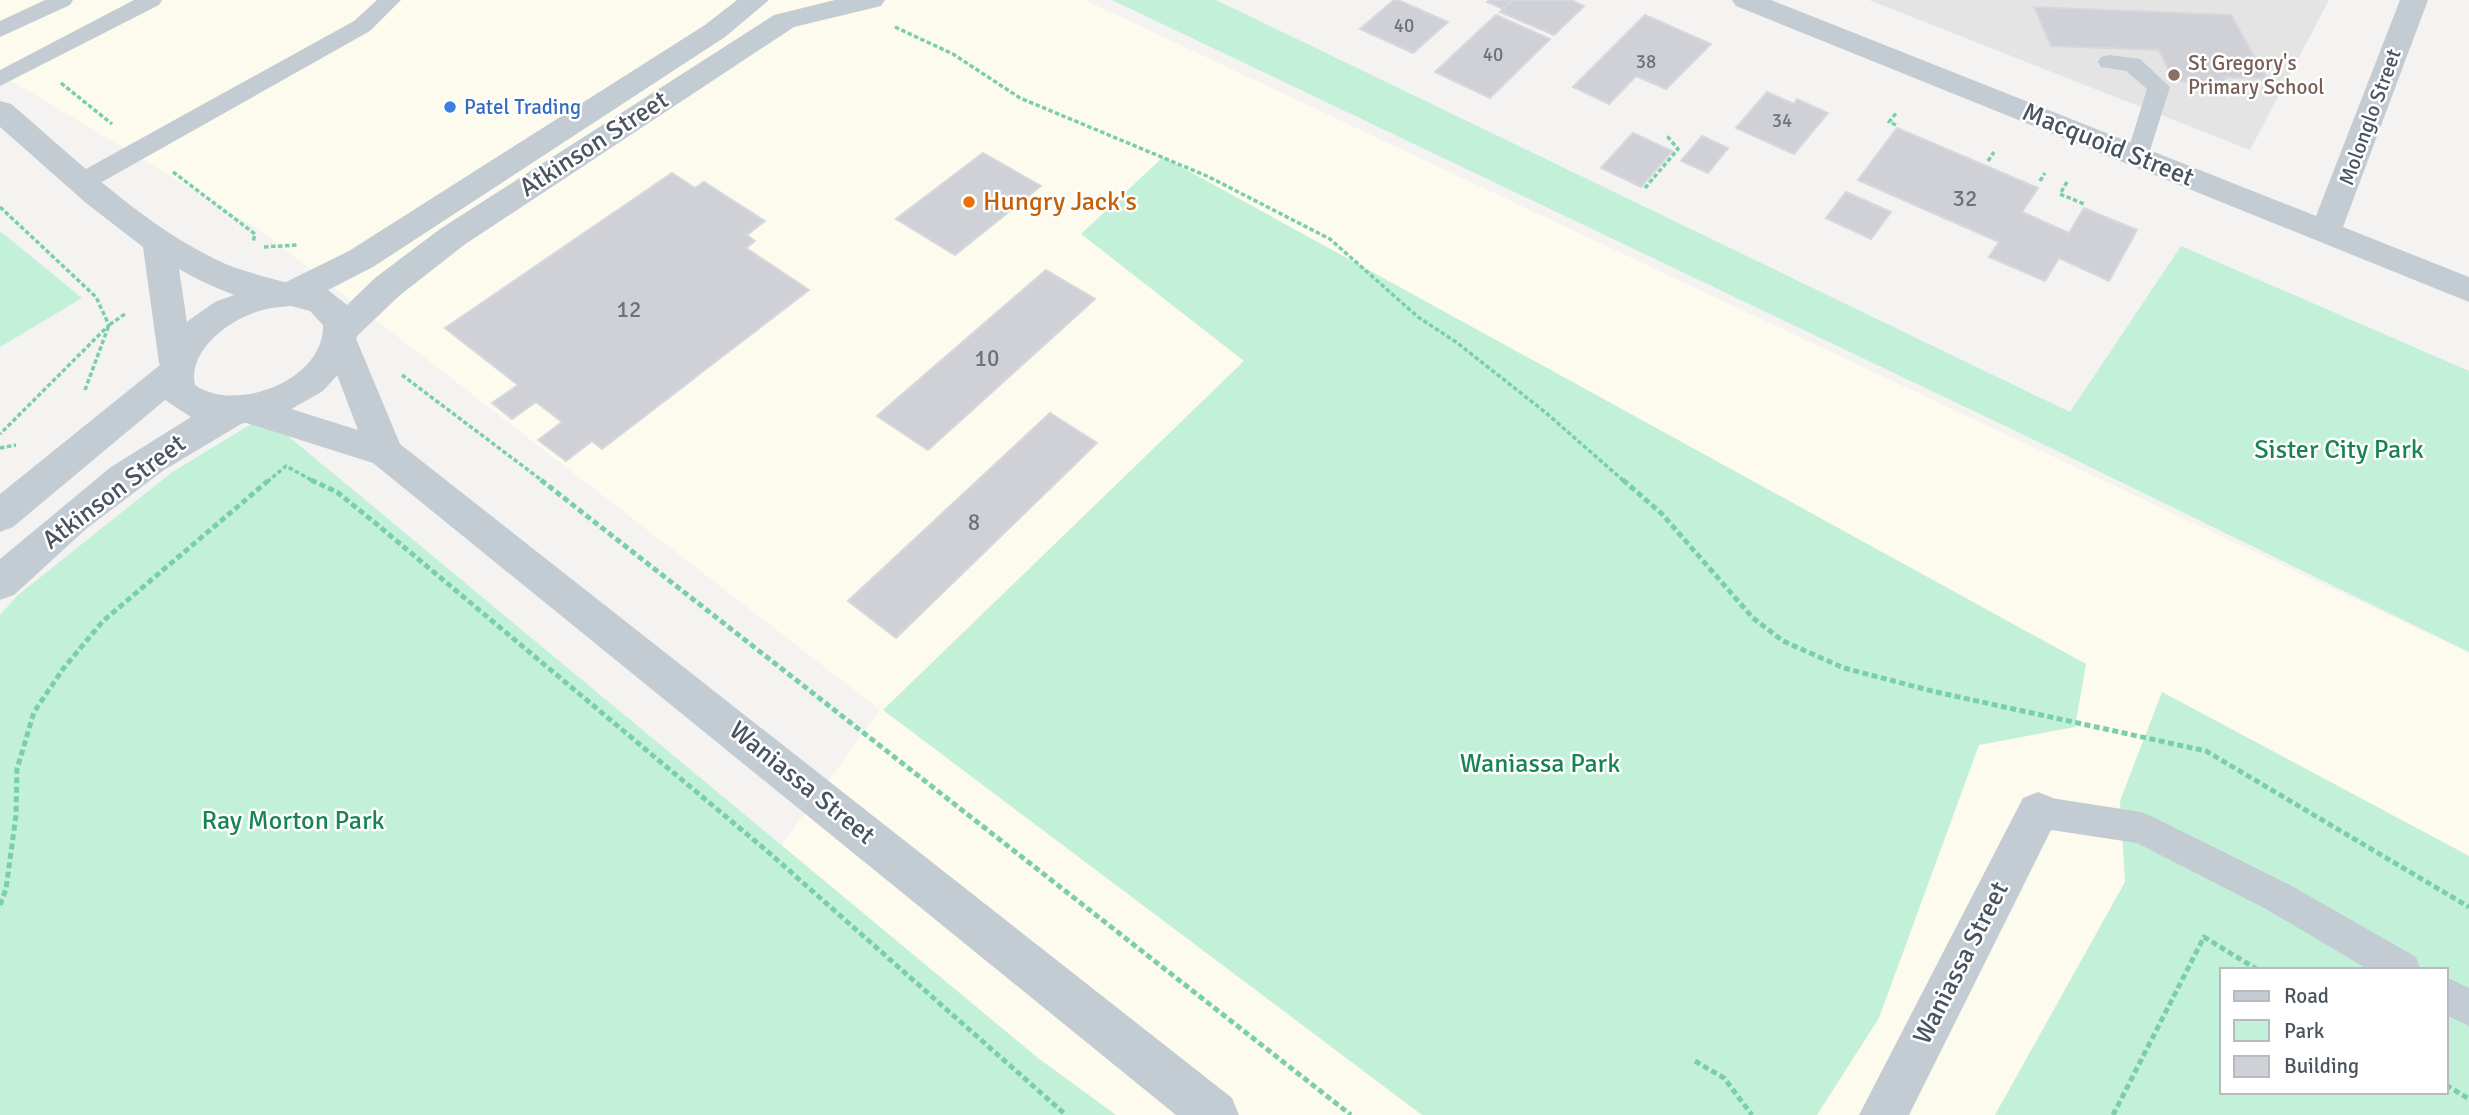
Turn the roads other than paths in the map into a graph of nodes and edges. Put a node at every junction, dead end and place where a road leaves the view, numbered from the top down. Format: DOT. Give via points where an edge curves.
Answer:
graph roads {
  1 [pos="62,0"];
  2 [pos="151,0"];
  3 [pos="175,0"];
  4 [pos="390,0"];
  5 [pos="755,0"];
  6 [pos="871,0"];
  7 [pos="1746,0"];
  8 [pos="2414,0"];
  9 [pos="0,30"];
  10 [pos="73,41"];
  11 [pos="2109,62"];
  12 [pos="0,79"];
  13 [pos="0,111"];
  14 [pos="2138,157"];
  15 [pos="84,181"];
  16 [pos="2325,232"];
  17 [pos="159,244"];
  18 [pos="2469,290"];
  19 [pos="288,294"];
  20 [pos="340,335"];
  21 [pos="175,367"];
  22 [pos="241,410"];
  23 [pos="386,453"];
  24 [pos="0,516"];
  25 [pos="0,583"];
  26 [pos="2038,812"];
  27 [pos="2400,968"];
  28 [pos="2448,996"];
  29 [pos="2469,1008"];
  30 [pos="1215,1115"];
  31 [pos="1883,1115"];
  1 -- 9 [label="lane"];
  2 -- 10 [label="lane"];
  3 -- 10 [label="lane" via="108,34"];
  4 -- 15 [label="lane" via="362,26"];
  5 -- 19 [label="street, Atkinson Street" via="715,31 376,251"];
  6 -- 20 [label="street, Atkinson Street" via="784,21 452,237 387,287"];
  7 -- 14 [label="street, Macquoid Street"];
  8 -- 16 [label="street, Molonglo Street" via="2347,185"];
  10 -- 12 [label="lane"];
  11 -- 14 [label="lane" via="2132,64 2159,87"];
  13 -- 15 [label="street"];
  14 -- 16 [label="street, Macquoid Street"];
  15 -- 17 [label="street"];
  16 -- 18 [label="street, Macquoid Street"];
  17 -- 19 [label="street" via="235,284"];
  17 -- 21 [label="street"];
  19 -- 20 [label="street" via="314,298 331,308 340,323"];
  19 -- 21 [label="street" via="249,301 217,316 195,333"];
  20 -- 22 [label="street" via="332,358 315,378 290,394"];
  20 -- 23 [label="street, Waniassa Street"];
  21 -- 22 [label="street" via="177,387 187,400 212,410"];
  21 -- 24 [label="street, Atkinson Street"];
  22 -- 23 [label="street, Waniassa Street"];
  22 -- 25 [label="street, Atkinson Street" via="184,438 124,478"];
  23 -- 30 [label="street, Waniassa Street"];
  26 -- 27 [label="lane" via="2141,828 2278,897"];
  26 -- 31 [label="street, Waniassa Street"];
  28 -- 29 [label="lane"];
}
